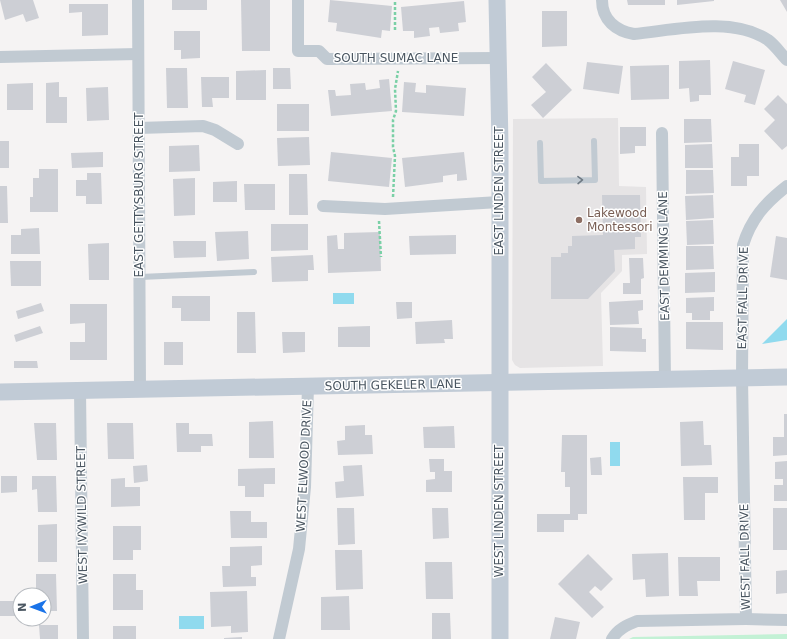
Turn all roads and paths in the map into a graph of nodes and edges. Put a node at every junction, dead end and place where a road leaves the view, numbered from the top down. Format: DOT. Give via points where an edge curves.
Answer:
graph roads {
  1 [pos="138,0"];
  2 [pos="298,0"];
  3 [pos="395,0"];
  4 [pos="497,0"];
  5 [pos="602,0"];
  6 [pos="395,30"];
  7 [pos="138,54"];
  8 [pos="0,57"];
  9 [pos="498,58"];
  10 [pos="787,60"];
  11 [pos="398,66"];
  12 [pos="139,128"];
  13 [pos="662,133"];
  14 [pos="594,141"];
  15 [pos="540,143"];
  16 [pos="238,144"];
  17 [pos="787,186"];
  18 [pos="392,202"];
  19 [pos="499,202"];
  20 [pos="323,206"];
  21 [pos="379,218"];
  22 [pos="381,257"];
  23 [pos="254,272"];
  24 [pos="140,276"];
  25 [pos="787,377"];
  26 [pos="742,378"];
  27 [pos="665,380"];
  28 [pos="499,383"];
  29 [pos="308,386"];
  30 [pos="140,389"];
  31 [pos="80,390"];
  32 [pos="0,392"];
  33 [pos="746,620"];
  34 [pos="787,620"];
  35 [pos="83,639"];
  36 [pos="279,639"];
  37 [pos="500,639"];
  38 [pos="612,639"];
  1 -- 7 [label="street, EAST GETTYSBURG STREET"];
  2 -- 9 [label="street, SOUTH SUMAC LANE" via="298,51 319,52 327,59"];
  3 -- 6 [label="path"];
  4 -- 9 [label="street, EAST LINDEN STREET"];
  5 -- 10 [label="street" via="605,16 622,32 634,34 716,26 740,27 769,41"];
  7 -- 8 [label="street"];
  7 -- 12 [label="street, EAST GETTYSBURG STREET"];
  9 -- 19 [label="street, EAST LINDEN STREET"];
  11 -- 18 [label="path" via="396,111 393,120 395,156"];
  12 -- 16 [label="street" via="203,126"];
  12 -- 24 [label="street, EAST GETTYSBURG STREET"];
  13 -- 27 [label="street, EAST DEMMING LANE"];
  15 -- 14 [label="lane, one-way" via="541,181 595,180"];
  17 -- 26 [label="street, EAST FALL DRIVE" via="759,211 748,228 742,245"];
  19 -- 20 [label="street" via="385,209"];
  19 -- 28 [label="street, EAST LINDEN STREET"];
  21 -- 22 [label="path"];
  23 -- 24 [label="lane"];
  24 -- 30 [label="street, EAST GETTYSBURG STREET"];
  25 -- 26 [label="street, SOUTH GEKELER LANE"];
  26 -- 27 [label="street, SOUTH GEKELER LANE"];
  26 -- 33 [label="street, WEST FALL DRIVE"];
  27 -- 28 [label="street, SOUTH GEKELER LANE"];
  28 -- 29 [label="street, SOUTH GEKELER LANE"];
  28 -- 37 [label="street, WEST LINDEN STREET"];
  29 -- 30 [label="street, SOUTH GEKELER LANE"];
  29 -- 36 [label="street, WEST ELWOOD DRIVE" via="305,487 299,548"];
  30 -- 31 [label="street, SOUTH GEKELER LANE"];
  31 -- 32 [label="street, SOUTH GEKELER LANE"];
  31 -- 35 [label="street, WEST IVYWILD STREET"];
  33 -- 34 [label="street"];
  33 -- 38 [label="street, WEST FALL DRIVE" via="637,621 616,633"];
}
